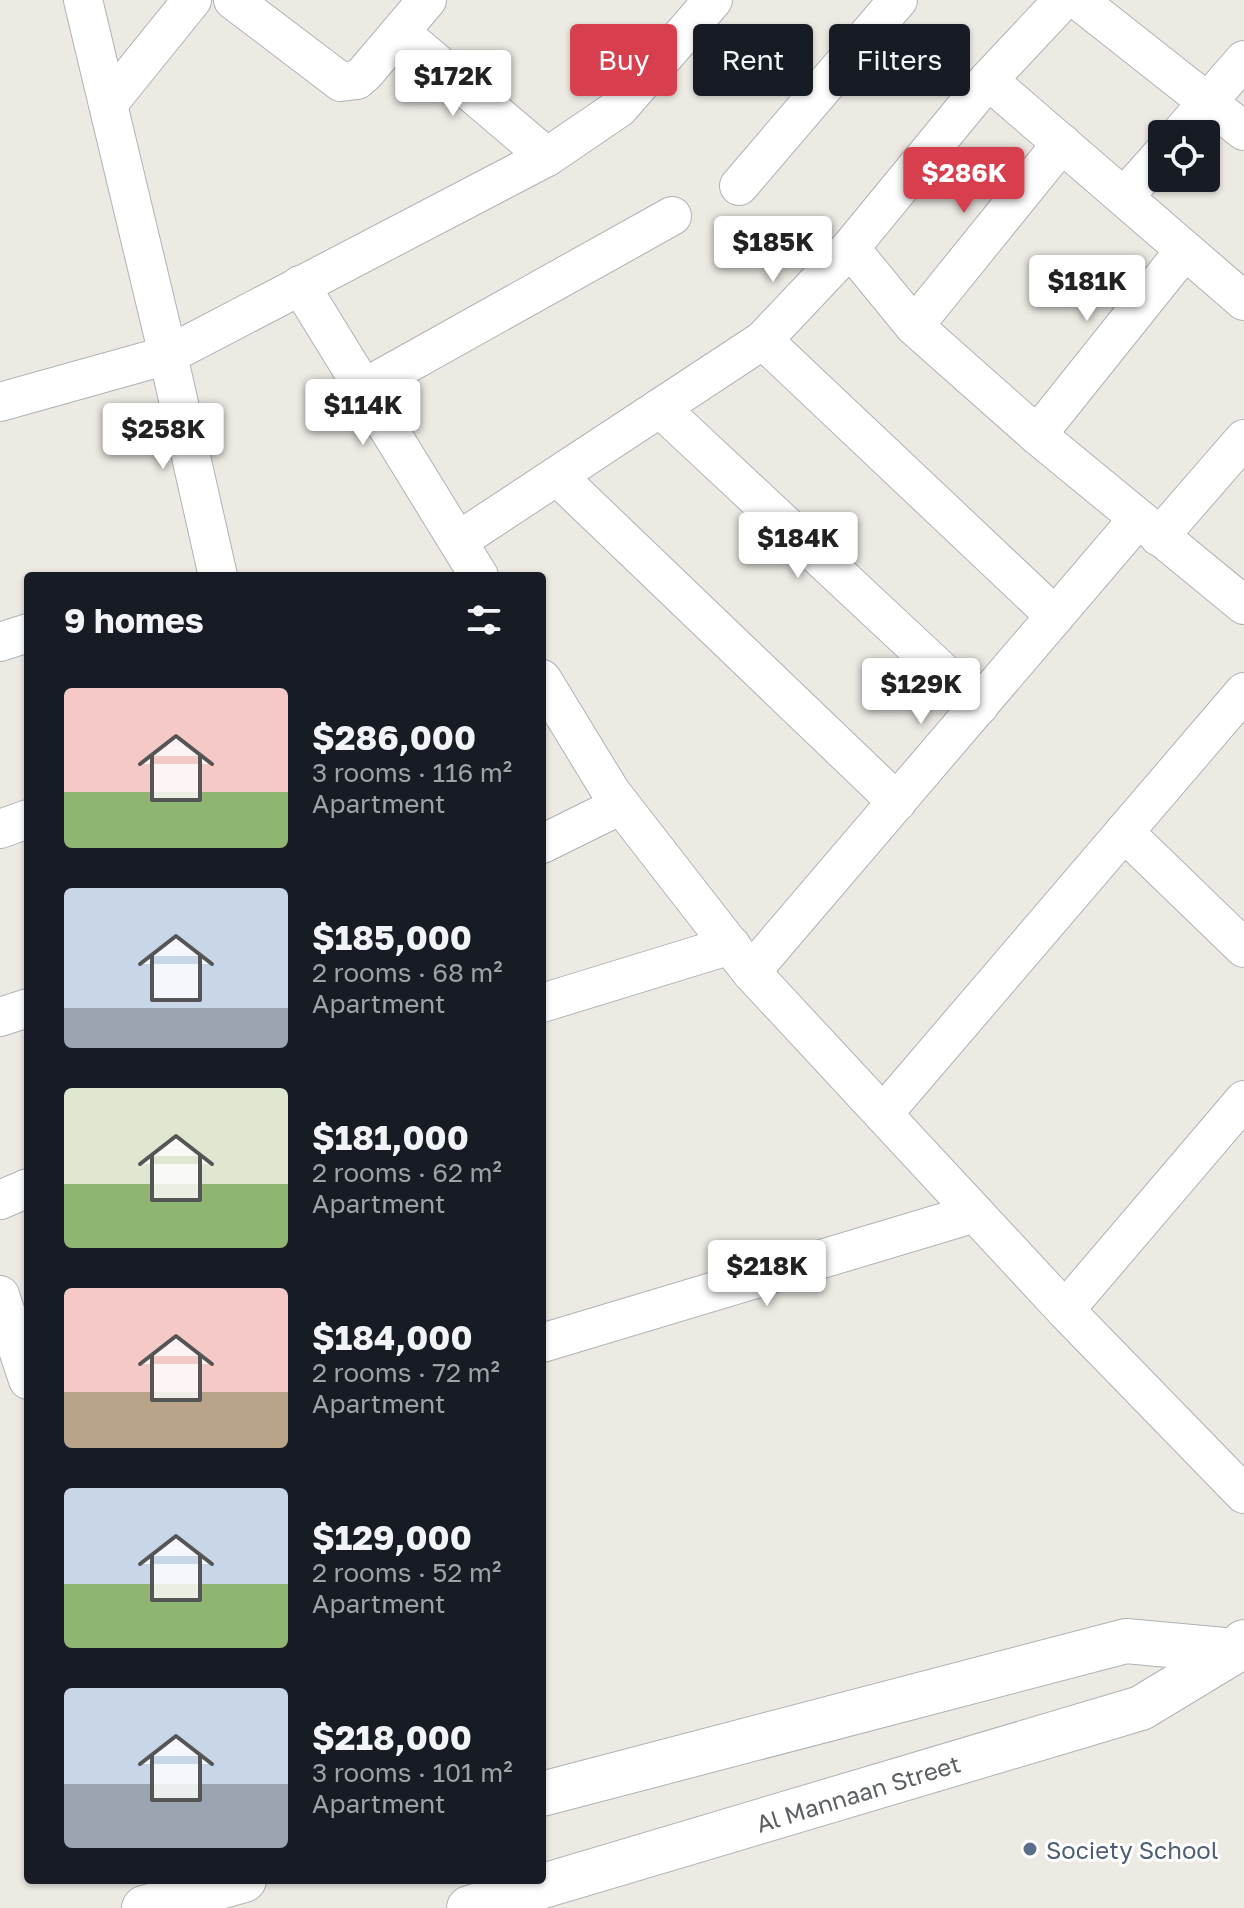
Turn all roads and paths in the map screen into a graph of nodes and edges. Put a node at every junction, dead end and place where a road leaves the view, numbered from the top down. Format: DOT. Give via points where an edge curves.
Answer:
graph roads {
  1 [pos="83,0"];
  2 [pos="192,0"];
  3 [pos="233,0"];
  4 [pos="427,0"];
  5 [pos="713,0"];
  6 [pos="898,0"];
  7 [pos="1063,0"];
  8 [pos="1078,0"];
  9 [pos="400,32"];
  10 [pos="1244,60"];
  11 [pos="988,80"];
  12 [pos="1209,101"];
  13 [pos="108,104"];
  14 [pos="1192,120"];
  15 [pos="1244,131"];
  16 [pos="1062,143"];
  17 [pos="547,157"];
  18 [pos="1148,170"];
  19 [pos="739,186"];
  20 [pos="1124,197"];
  21 [pos="672,216"];
  22 [pos="850,248"];
  23 [pos="1185,250"];
  24 [pos="300,285"];
  25 [pos="1244,301"];
  26 [pos="914,326"];
  27 [pos="763,340"];
  28 [pos="168,355"];
  29 [pos="364,388"];
  30 [pos="0,402"];
  31 [pos="660,408"];
  32 [pos="1037,435"];
  33 [pos="1244,439"];
  34 [pos="557,476"];
  35 [pos="1148,528"];
  36 [pos="458,541"];
  37 [pos="215,572"];
  38 [pos="477,572"];
  39 [pos="1244,605"];
  40 [pos="1055,616"];
  41 [pos="24,634"];
  42 [pos="0,642"];
  43 [pos="546,685"];
  44 [pos="1244,692"];
  45 [pos="979,706"];
  46 [pos="897,802"];
  47 [pos="621,805"];
  48 [pos="24,820"];
  49 [pos="0,829"];
  50 [pos="1124,832"];
  51 [pos="546,842"];
  52 [pos="1244,948"];
  53 [pos="741,958"];
  54 [pos="546,1002"];
  55 [pos="24,1009"];
  56 [pos="0,1017"];
  57 [pos="1244,1100"];
  58 [pos="883,1114"];
  59 [pos="24,1190"];
  60 [pos="0,1200"];
  61 [pos="975,1213"];
  62 [pos="0,1295"];
  63 [pos="1065,1310"];
  64 [pos="546,1342"];
  65 [pos="24,1361"];
  66 [pos="1244,1494"];
  67 [pos="1239,1646"];
  68 [pos="546,1793"];
  69 [pos="546,1881"];
  70 [pos="216,1884"];
  71 [pos="537,1884"];
  72 [pos="195,1887"];
  73 [pos="144,1908"];
  74 [pos="469,1908"];
  1 -- 13 [label="street"];
  2 -- 13 [label="street"];
  3 -- 9 [label="street" via="341,82 357,80"];
  4 -- 9 [label="street"];
  5 -- 17 [label="street" via="619,108"];
  6 -- 19 [label="street"];
  7 -- 11 [label="street"];
  8 -- 12 [label="street"];
  9 -- 17 [label="street"];
  10 -- 12 [label="street"];
  11 -- 16 [label="street"];
  11 -- 22 [label="street"];
  12 -- 14 [label="street"];
  12 -- 15 [label="street"];
  13 -- 28 [label="street"];
  16 -- 20 [label="street"];
  16 -- 26 [label="street"];
  17 -- 24 [label="street"];
  18 -- 20 [label="street"];
  20 -- 23 [label="street"];
  21 -- 29 [label="street"];
  22 -- 26 [label="street"];
  22 -- 27 [label="street"];
  23 -- 25 [label="street"];
  23 -- 32 [label="street"];
  24 -- 28 [label="street"];
  24 -- 29 [label="street"];
  26 -- 32 [label="street"];
  27 -- 31 [label="street"];
  27 -- 40 [label="street"];
  28 -- 30 [label="street"];
  28 -- 37 [label="street"];
  29 -- 36 [label="street"];
  31 -- 34 [label="street"];
  31 -- 45 [label="street"];
  32 -- 35 [label="street"];
  33 -- 35 [label="street"];
  34 -- 36 [label="street"];
  34 -- 46 [label="street"];
  35 -- 39 [label="street"];
  35 -- 40 [label="street"];
  36 -- 38 [label="street"];
  40 -- 45 [label="street"];
  41 -- 42 [label="street"];
  43 -- 47 [label="street"];
  44 -- 50 [label="street"];
  45 -- 46 [label="street"];
  46 -- 53 [label="street"];
  47 -- 51 [label="street"];
  47 -- 53 [label="street"];
  48 -- 49 [label="street"];
  50 -- 52 [label="street"];
  50 -- 58 [label="street"];
  53 -- 54 [label="street"];
  53 -- 58 [label="street"];
  55 -- 56 [label="street"];
  57 -- 63 [label="street"];
  58 -- 61 [label="street"];
  59 -- 60 [label="street"];
  61 -- 63 [label="street"];
  61 -- 64 [label="street"];
  62 -- 65 [label="street"];
  63 -- 66 [label="street"];
  67 -- 68 [label="street" via="1126,1641"];
  67 -- 69 [label="street, Al Mannaan Street" via="1141,1708"];
  70 -- 72 [label="street"];
  71 -- 74 [label="street, Al Mannaan Street"];
  72 -- 73 [label="street"];
}
